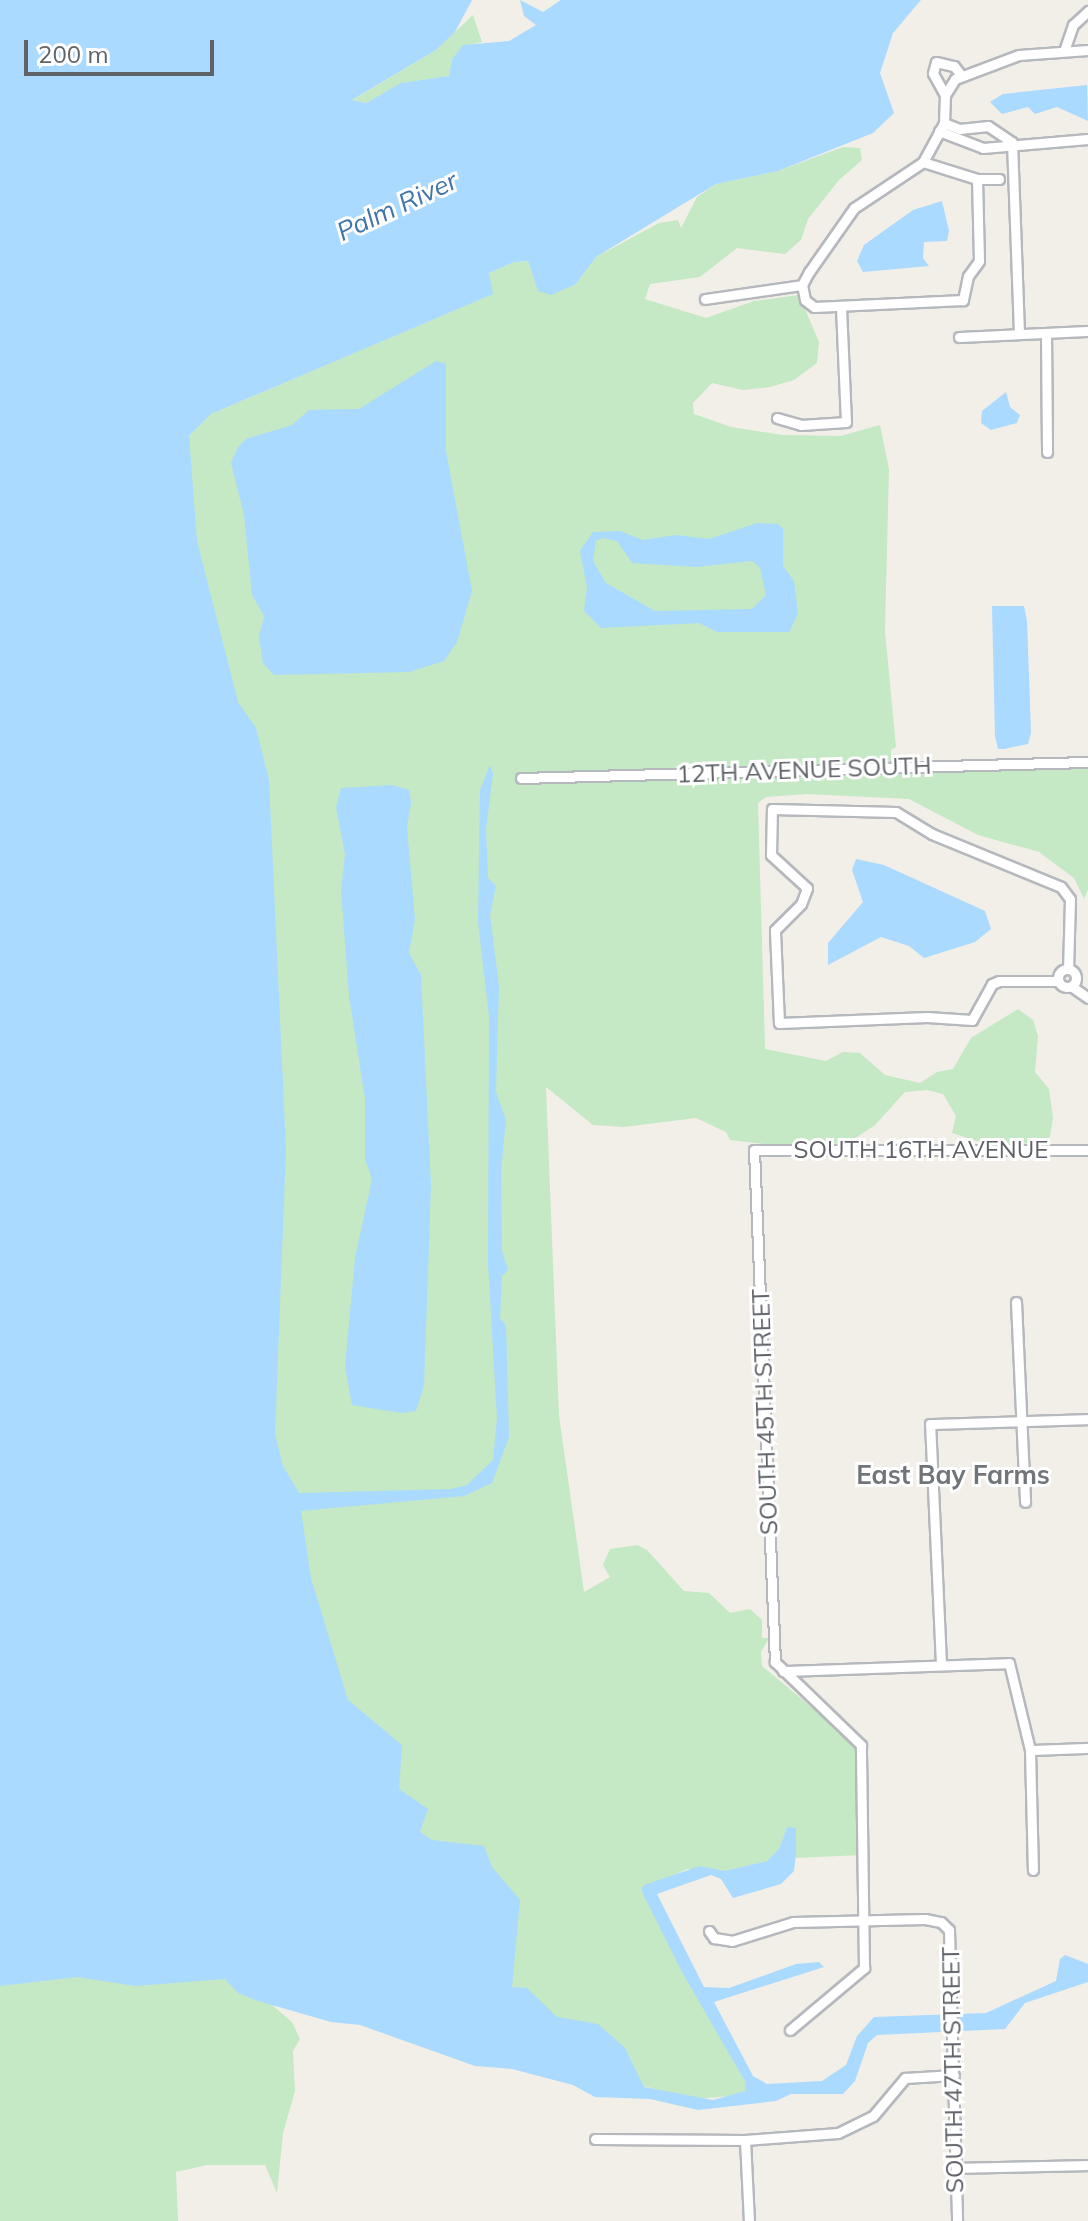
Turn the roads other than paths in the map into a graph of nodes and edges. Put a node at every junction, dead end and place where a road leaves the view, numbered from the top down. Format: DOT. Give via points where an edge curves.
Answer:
graph roads {
  1 [pos="1088,11"];
  2 [pos="1088,50"];
  3 [pos="1064,51"];
  4 [pos="960,74"];
  5 [pos="945,95"];
  6 [pos="942,127"];
  7 [pos="966,129"];
  8 [pos="1088,139"];
  9 [pos="963,140"];
  10 [pos="1012,142"];
  11 [pos="923,162"];
  12 [pos="977,179"];
  13 [pos="999,179"];
  14 [pos="802,285"];
  15 [pos="705,299"];
  16 [pos="841,307"];
  17 [pos="1088,331"];
  18 [pos="1046,333"];
  19 [pos="1019,334"];
  20 [pos="959,337"];
  21 [pos="777,418"];
  22 [pos="1047,452"];
  23 [pos="1088,762"];
  24 [pos="521,778"];
  25 [pos="1068,969"];
  26 [pos="1058,981"];
  27 [pos="1071,986"];
  28 [pos="1088,998"];
  29 [pos="754,1150"];
  30 [pos="1088,1150"];
  31 [pos="1016,1302"];
  32 [pos="1088,1419"];
  33 [pos="1021,1421"];
  34 [pos="1025,1502"];
  35 [pos="941,1664"];
  36 [pos="783,1671"];
  37 [pos="1088,1748"];
  38 [pos="1030,1750"];
  39 [pos="1033,1870"];
  40 [pos="863,1921"];
  41 [pos="709,1931"];
  42 [pos="790,2030"];
  43 [pos="954,2075"];
  44 [pos="595,2139"];
  45 [pos="745,2140"];
  46 [pos="1088,2165"];
  47 [pos="956,2168"];
  48 [pos="749,2221"];
  49 [pos="957,2221"];
  1 -- 3 [label="street" via="1073,25"];
  2 -- 3 [label="street"];
  3 -- 4 [label="street" via="1019,55"];
  4 -- 5 [label="street"];
  4 -- 5 [label="street" via="954,66 936,62 933,73"];
  5 -- 6 [label="street"];
  6 -- 7 [label="street"];
  6 -- 9 [label="street"];
  6 -- 11 [label="street"];
  7 -- 9 [label="street"];
  7 -- 10 [label="street" via="988,126"];
  8 -- 10 [label="street"];
  9 -- 10 [label="street" via="983,148"];
  10 -- 19 [label="street"];
  11 -- 12 [label="street"];
  11 -- 14 [label="street" via="854,208"];
  12 -- 13 [label="street"];
  12 -- 16 [label="street" via="979,261 968,276 963,300"];
  14 -- 15 [label="street"];
  14 -- 16 [label="street" via="809,306"];
  16 -- 21 [label="street" via="846,422 801,425"];
  17 -- 18 [label="street"];
  18 -- 19 [label="street"];
  18 -- 22 [label="street"];
  19 -- 20 [label="street"];
  23 -- 24 [label="street, 12TH AVENUE SOUTH"];
  25 -- 26 [label="street" via="1060,972"];
  25 -- 26 [label="street" via="1070,899 1061,887 932,834 896,812 772,809 771,855 807,888 801,904 775,930 779,1023 972,1020 992,984"];
  25 -- 27 [label="street" via="1076,976"];
  26 -- 27 [label="street"];
  27 -- 28 [label="street"];
  29 -- 30 [label="street, SOUTH 16TH AVENUE"];
  29 -- 36 [label="street, SOUTH 45TH STREET" via="775,1662"];
  31 -- 33 [label="street"];
  32 -- 33 [label="street"];
  33 -- 34 [label="street"];
  33 -- 35 [label="street" via="930,1424"];
  35 -- 36 [label="street"];
  35 -- 38 [label="street" via="1009,1663"];
  36 -- 40 [label="street" via="861,1745"];
  37 -- 38 [label="street"];
  38 -- 39 [label="street"];
  40 -- 41 [label="street" via="793,1922 732,1941 714,1938"];
  40 -- 42 [label="street" via="864,1968"];
  40 -- 43 [label="street, SOUTH 47TH STREET" via="941,1922 952,1941"];
  43 -- 45 [label="street" via="905,2078 873,2116 838,2133"];
  43 -- 47 [label="street, SOUTH 47TH STREET"];
  44 -- 45 [label="street"];
  45 -- 48 [label="street"];
  46 -- 47 [label="street"];
  47 -- 49 [label="street, SOUTH 47TH STREET"];
}
